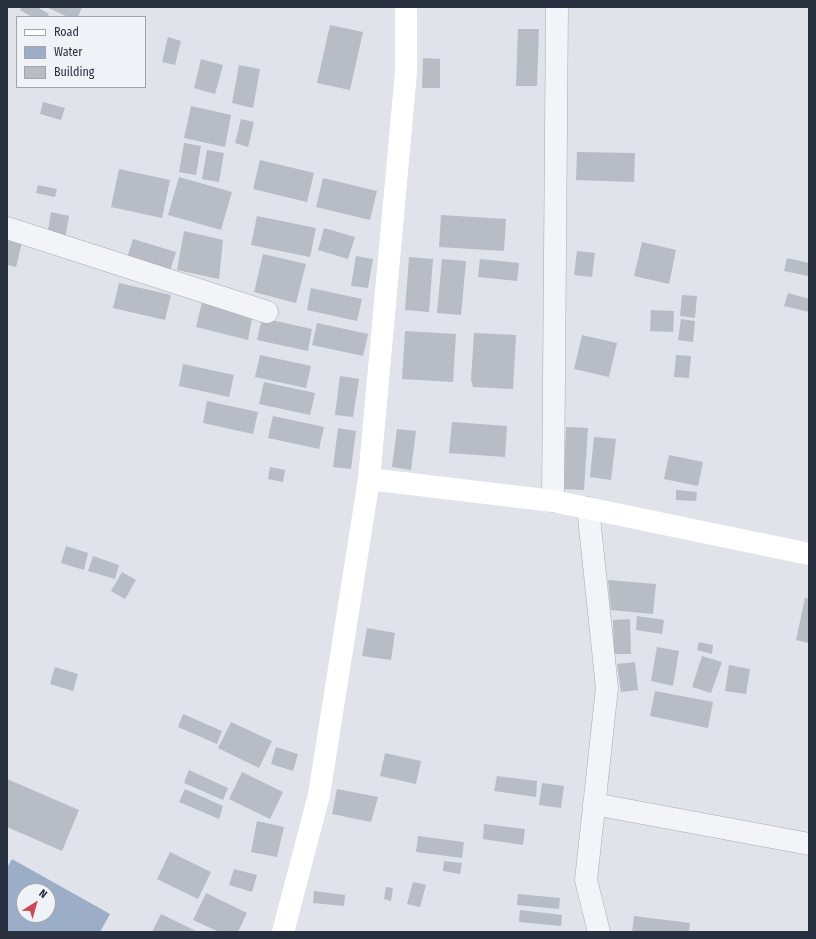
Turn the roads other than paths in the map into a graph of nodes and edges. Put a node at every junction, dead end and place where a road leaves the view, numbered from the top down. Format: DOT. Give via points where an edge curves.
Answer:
graph roads {
  1 [pos="406,7"];
  2 [pos="557,7"];
  3 [pos="7,228"];
  4 [pos="267,312"];
  5 [pos="369,479"];
  6 [pos="553,501"];
  7 [pos="588,508"];
  8 [pos="809,554"];
  9 [pos="594,804"];
  10 [pos="809,844"];
  11 [pos="283,932"];
  12 [pos="599,932"];
  1 -- 5 [label="main road" via="406,72"];
  2 -- 6 [label="street"];
  3 -- 4 [label="street"];
  5 -- 6 [label="main road"];
  5 -- 11 [label="main road" via="319,795"];
  6 -- 7 [label="main road"];
  7 -- 8 [label="main road"];
  7 -- 9 [label="street" via="607,688"];
  9 -- 10 [label="street"];
  9 -- 12 [label="street" via="586,880"];
}
